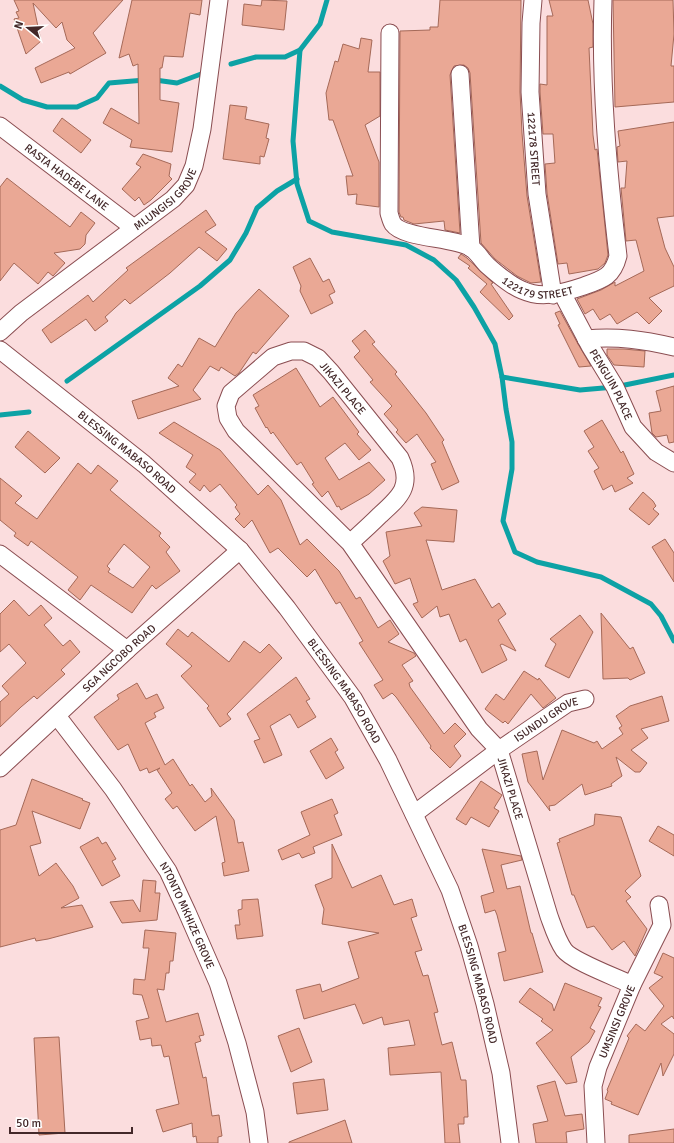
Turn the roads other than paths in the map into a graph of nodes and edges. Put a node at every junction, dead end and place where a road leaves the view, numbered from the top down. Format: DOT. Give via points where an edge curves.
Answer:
graph roads {
  1 [pos="219,0"];
  2 [pos="533,0"];
  3 [pos="603,0"];
  4 [pos="390,33"];
  5 [pos="460,74"];
  6 [pos="0,126"];
  7 [pos="134,228"];
  8 [pos="471,248"];
  9 [pos="558,294"];
  10 [pos="0,332"];
  11 [pos="586,340"];
  12 [pos="674,347"];
  13 [pos="0,350"];
  14 [pos="674,463"];
  15 [pos="350,543"];
  16 [pos="240,550"];
  17 [pos="2,558"];
  18 [pos="127,650"];
  19 [pos="585,699"];
  20 [pos="57,716"];
  21 [pos="499,750"];
  22 [pos="0,768"];
  23 [pos="414,814"];
  24 [pos="659,905"];
  25 [pos="632,985"];
  26 [pos="259,1143"];
  27 [pos="510,1143"];
  28 [pos="596,1143"];
  1 -- 7 [label="street, MLUNGISI GROVE" via="202,129 194,166 186,185 173,199"];
  2 -- 9 [label="street, 122178 STREET" via="530,92 537,194"];
  3 -- 9 [label="street, 122179 STREET" via="601,38 605,125 618,256 616,267 610,274 596,282"];
  4 -- 8 [label="street, 122179 STREET" via="389,213 394,224 403,232 442,239"];
  5 -- 8 [label="street"];
  6 -- 7 [label="street, RASTA HADEBE LANE"];
  7 -- 10 [label="street, MLUNGISI GROVE" via="21,313"];
  8 -- 9 [label="street, 122179 STREET" via="501,278 518,290 536,295"];
  9 -- 11 [label="street, PENGUIN PLACE"];
  11 -- 12 [label="street" via="609,337 643,340"];
  11 -- 14 [label="street, PENGUIN PLACE" via="615,387 633,427 656,452"];
  13 -- 16 [label="street, BLESSING MABASO ROAD" via="144,464"];
  15 -- 15 [label="street, JIKAZI PLACE" via="399,499 405,486 406,470 400,458 318,358 304,351 291,351 273,357 231,392 226,406 228,418 236,431"];
  15 -- 21 [label="street, JIKAZI PLACE" via="479,729"];
  16 -- 18 [label="street, SGA NGCOBO ROAD"];
  16 -- 23 [label="street, BLESSING MABASO ROAD" via="287,608 353,698 388,760"];
  17 -- 18 [label="street"];
  18 -- 20 [label="street, SGA NGCOBO ROAD"];
  19 -- 21 [label="street, ISUNDU GROVE" via="568,703"];
  20 -- 22 [label="street, SGA NGCOBO ROAD"];
  20 -- 26 [label="street, NTONTO MKHIZE GROVE" via="118,795 168,871 188,912 218,983 234,1035 254,1112"];
  21 -- 23 [label="street, ISUNDU GROVE"];
  21 -- 25 [label="street, JIKAZI PLACE" via="557,938 565,951 582,962"];
  23 -- 27 [label="street, BLESSING MABASO ROAD" via="450,890 469,946 501,1073"];
  24 -- 25 [label="street, UMSINSI GROVE" via="662,925"];
  25 -- 28 [label="street, UMSINSI GROVE" via="592,1086"];
}
